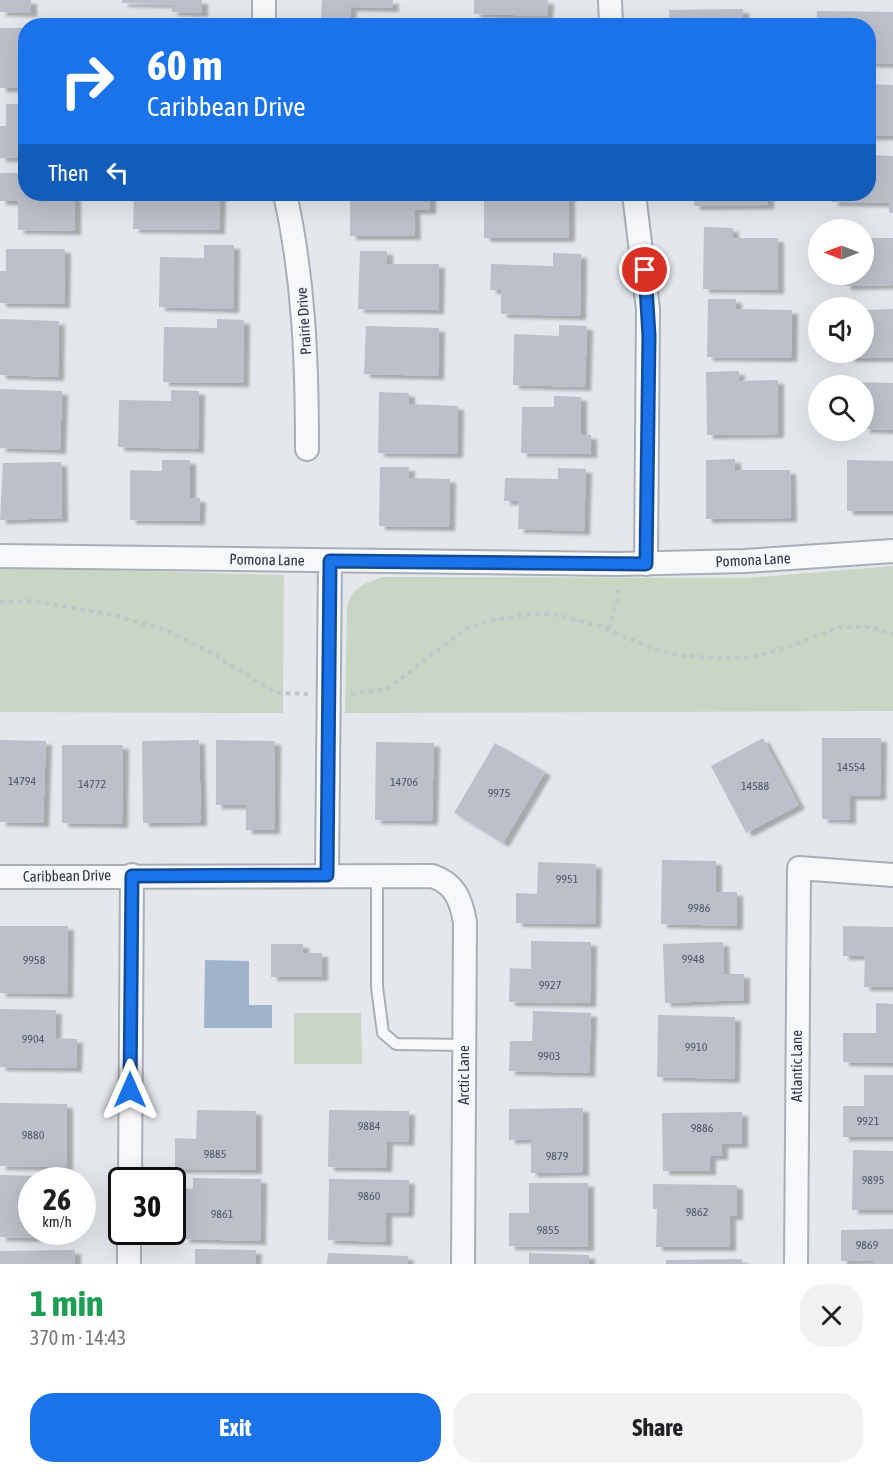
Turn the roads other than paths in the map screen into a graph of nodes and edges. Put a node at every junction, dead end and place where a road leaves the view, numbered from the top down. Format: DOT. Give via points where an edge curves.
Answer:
graph roads {
  1 [pos="264,0"];
  2 [pos="610,0"];
  3 [pos="264,18"];
  4 [pos="610,18"];
  5 [pos="286,201"];
  6 [pos="635,201"];
  7 [pos="307,449"];
  8 [pos="893,550"];
  9 [pos="0,556"];
  10 [pos="330,561"];
  11 [pos="646,564"];
  12 [pos="327,875"];
  13 [pos="893,875"];
  14 [pos="132,876"];
  15 [pos="377,876"];
  16 [pos="0,877"];
  17 [pos="453,889"];
  18 [pos="464,1045"];
  19 [pos="130,1167"];
  20 [pos="129,1245"];
  21 [pos="129,1264"];
  22 [pos="463,1264"];
  23 [pos="796,1264"];
  1 -- 3 [label="street"];
  2 -- 4 [label="street"];
  5 -- 7 [label="street, Prairie Drive" via="306,330"];
  6 -- 11 [label="street" via="645,265 649,336"];
  8 -- 11 [label="street, Pomona Lane"];
  9 -- 10 [label="street, Pomona Lane"];
  10 -- 11 [label="street, Pomona Lane"];
  10 -- 12 [label="street"];
  12 -- 14 [label="street, Caribbean Drive"];
  12 -- 15 [label="street, Caribbean Drive"];
  13 -- 23 [label="street, Atlantic Lane" via="798,868"];
  14 -- 16 [label="street, Caribbean Drive"];
  14 -- 19 [label="street"];
  15 -- 17 [label="street, Caribbean Drive" via="432,876 445,880"];
  15 -- 18 [label="lane" via="376,987 383,1033 396,1044"];
  17 -- 18 [label="street, Arctic Lane" via="461,902 465,922"];
  18 -- 22 [label="street, Arctic Lane"];
  20 -- 21 [label="street"];
}
